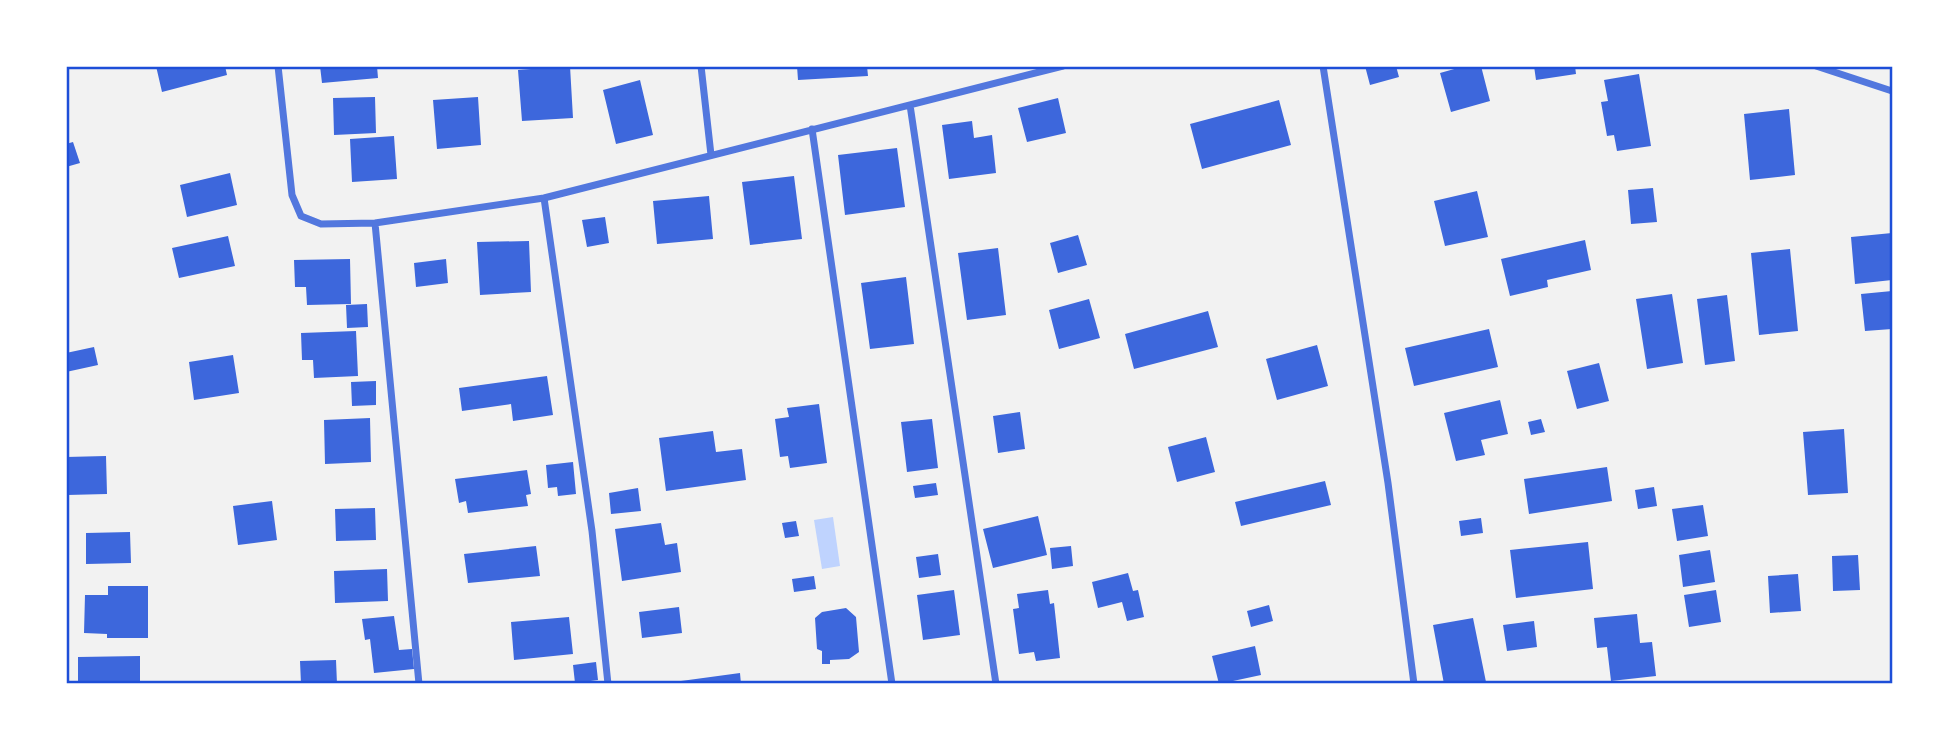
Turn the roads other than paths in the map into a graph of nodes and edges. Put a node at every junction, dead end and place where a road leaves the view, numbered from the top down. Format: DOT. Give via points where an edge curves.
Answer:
graph roads {
  1 [pos="278,66"];
  2 [pos="701,66"];
  3 [pos="1063,66"];
  4 [pos="1323,66"];
  5 [pos="1816,66"];
  6 [pos="1892,91"];
  7 [pos="910,105"];
  8 [pos="812,129"];
  9 [pos="711,155"];
  10 [pos="544,198"];
  11 [pos="375,223"];
  12 [pos="419,684"];
  13 [pos="608,684"];
  14 [pos="892,684"];
  15 [pos="996,684"];
  16 [pos="1414,684"];
  1 -- 11 [label="street" via="292,195 301,216 321,225"];
  2 -- 9 [label="street"];
  3 -- 7 [label="street"];
  4 -- 16 [label="street" via="1388,483"];
  5 -- 6 [label="street"];
  7 -- 8 [label="street"];
  7 -- 15 [label="street"];
  8 -- 9 [label="street"];
  8 -- 14 [label="street"];
  9 -- 10 [label="street"];
  10 -- 11 [label="street"];
  10 -- 13 [label="street" via="592,531"];
  11 -- 12 [label="street"];
}
